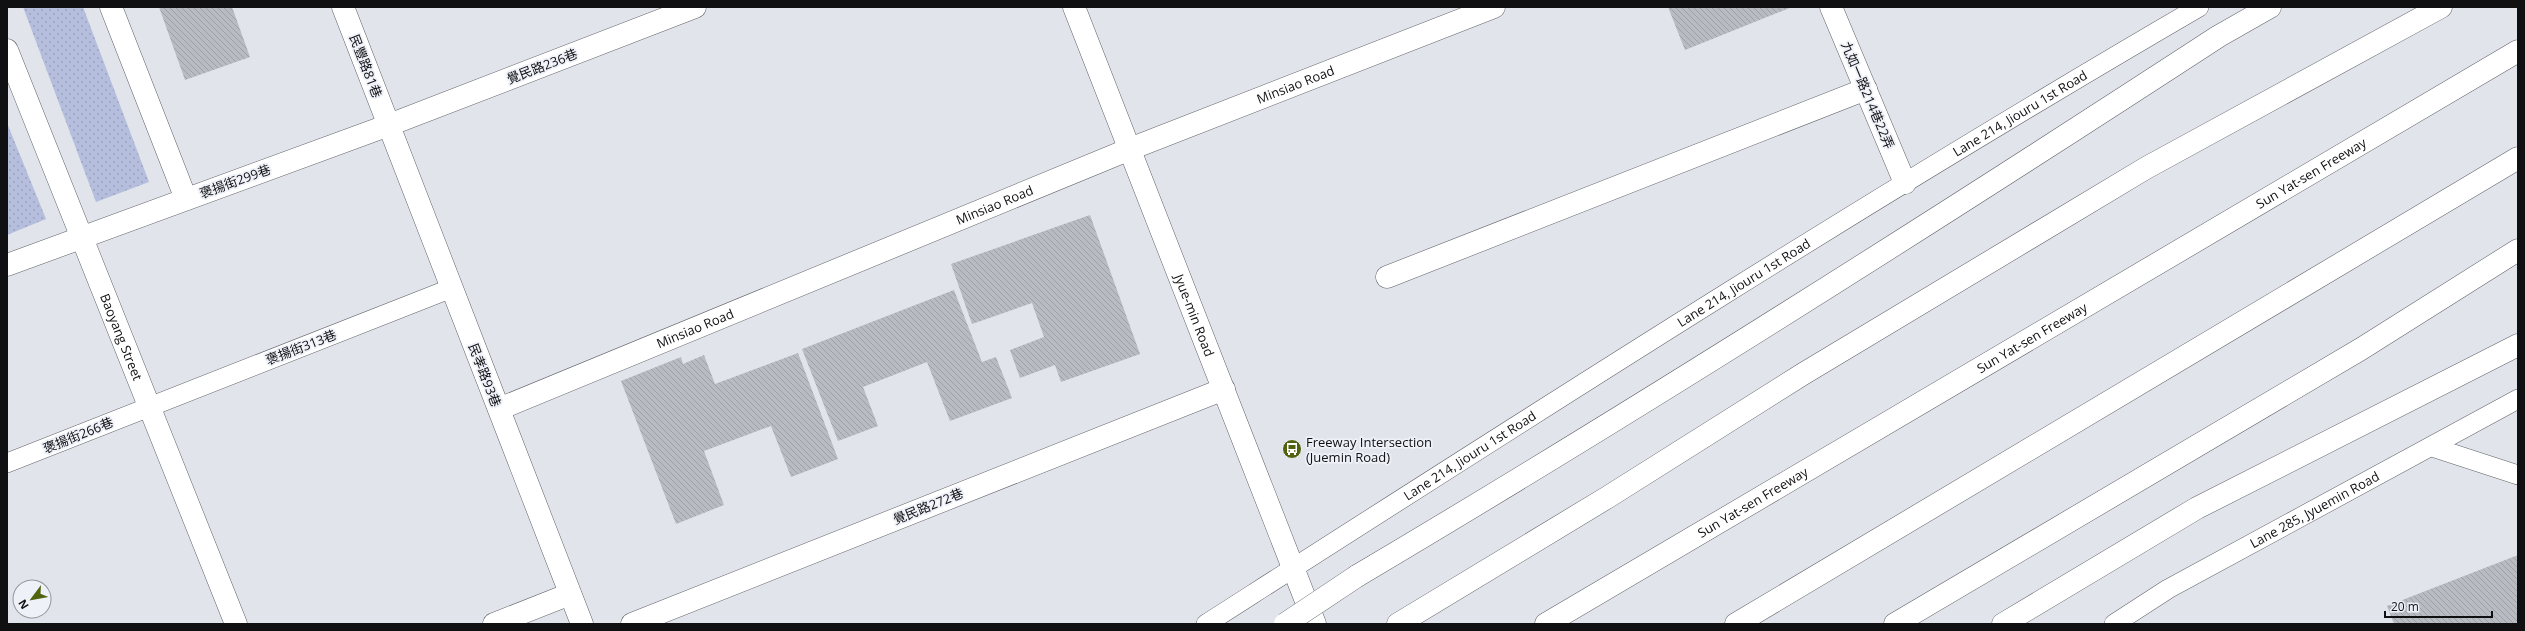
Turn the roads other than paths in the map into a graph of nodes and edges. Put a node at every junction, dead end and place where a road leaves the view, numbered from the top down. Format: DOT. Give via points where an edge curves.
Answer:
graph roads {
  1 [pos="111,7"];
  2 [pos="343,7"];
  3 [pos="695,7"];
  4 [pos="1074,7"];
  5 [pos="1494,7"];
  6 [pos="1831,7"];
  7 [pos="2199,7"];
  8 [pos="2270,7"];
  9 [pos="2441,7"];
  10 [pos="7,50"];
  11 [pos="2518,51"];
  12 [pos="1866,89"];
  13 [pos="389,125"];
  14 [pos="1130,149"];
  15 [pos="2518,158"];
  16 [pos="1905,183"];
  17 [pos="186,199"];
  18 [pos="82,237"];
  19 [pos="2518,250"];
  20 [pos="7,265"];
  21 [pos="1387,277"];
  22 [pos="452,288"];
  23 [pos="2518,345"];
  24 [pos="1224,389"];
  25 [pos="2518,399"];
  26 [pos="149,407"];
  27 [pos="499,409"];
  28 [pos="2432,447"];
  29 [pos="7,463"];
  30 [pos="2518,475"];
  31 [pos="1295,567"];
  32 [pos="570,594"];
  33 [pos="236,624"];
  34 [pos="494,624"];
  35 [pos="582,624"];
  36 [pos="632,624"];
  37 [pos="1206,624"];
  38 [pos="1285,624"];
  39 [pos="1315,624"];
  40 [pos="1398,624"];
  41 [pos="1546,624"];
  42 [pos="1736,624"];
  43 [pos="1895,624"];
  44 [pos="2003,624"];
  45 [pos="2114,624"];
  1 -- 17 [label="main road"];
  2 -- 13 [label="main road, 民豐路81巷"];
  3 -- 13 [label="main road, 覺民路236巷"];
  4 -- 14 [label="main road, Jyue-min Road"];
  5 -- 14 [label="main road, Minsiao Road"];
  6 -- 12 [label="main road, 九如一路214巷22弄"];
  7 -- 16 [label="lane, Lane 214, Jiouru 1st Road"];
  8 -- 38 [label="main road, bridge" via="2219,36 1912,236 1667,389 1357,576"];
  9 -- 40 [label="main road" via="2139,172 1803,374 1608,497"];
  10 -- 18 [label="main road, Baoyang Street"];
  11 -- 41 [label="main road, Sun Yat-sen Freeway"];
  12 -- 16 [label="main road, 九如一路214巷22弄"];
  12 -- 21 [label="main road"];
  13 -- 17 [label="main road, 褒揚街299巷"];
  13 -- 22 [label="main road, 民孝路93巷"];
  14 -- 24 [label="main road, Jyue-min Road"];
  14 -- 27 [label="main road, Minsiao Road"];
  15 -- 42 [label="main road"];
  16 -- 31 [label="lane, Lane 214, Jiouru 1st Road" via="1706,305"];
  17 -- 18 [label="main road, 褒揚街299巷"];
  18 -- 20 [label="main road, 褒揚街299巷"];
  18 -- 26 [label="main road, Baoyang Street"];
  19 -- 43 [label="main road" via="2361,349"];
  22 -- 26 [label="lane, 褒揚街313巷"];
  22 -- 27 [label="main road, 民孝路93巷"];
  23 -- 44 [label="main road" via="2197,508"];
  24 -- 31 [label="main road, Jyue-min Road"];
  24 -- 36 [label="main road, 覺民路272巷"];
  25 -- 28 [label="lane, Lane 285, Jyuemin Road"];
  26 -- 29 [label="lane, 褒揚街266巷"];
  26 -- 33 [label="main road, Baoyang Street"];
  27 -- 32 [label="main road, 民孝路93巷"];
  28 -- 30 [label="lane"];
  28 -- 45 [label="lane, Lane 285, Jyuemin Road" via="2168,589"];
  31 -- 37 [label="lane, Lane 214, Jiouru 1st Road"];
  31 -- 39 [label="main road, Jyue-min Road"];
  32 -- 34 [label="main road"];
  32 -- 35 [label="main road, 民孝路93巷"];
}
